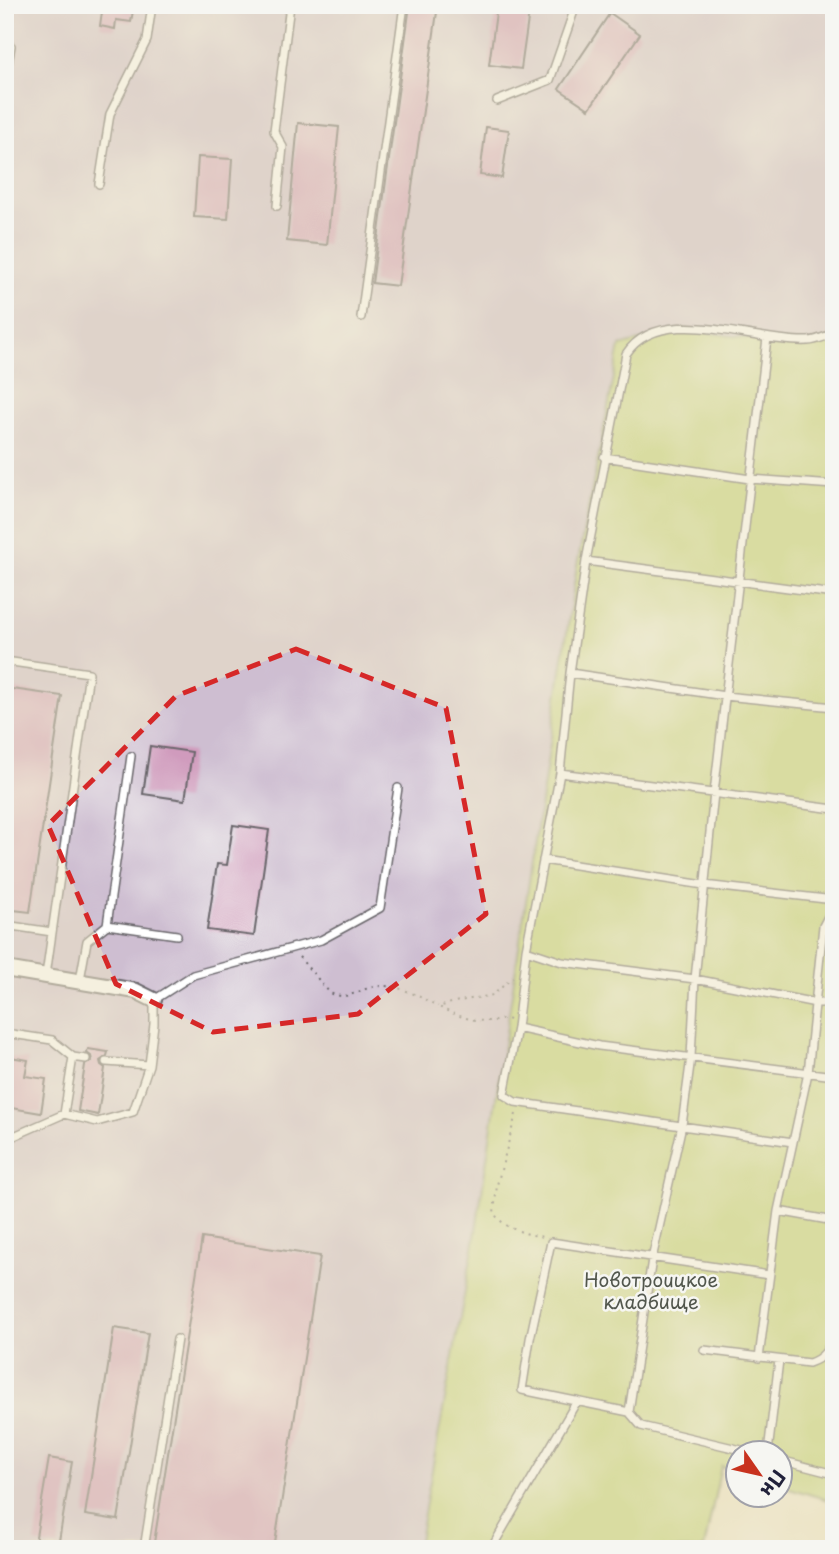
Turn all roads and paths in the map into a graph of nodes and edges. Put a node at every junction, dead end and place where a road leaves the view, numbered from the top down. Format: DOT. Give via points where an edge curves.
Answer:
graph roads {
  1 [pos="152,5"];
  2 [pos="290,5"];
  3 [pos="404,5"];
  4 [pos="576,5"];
  5 [pos="11,46"];
  6 [pos="5,82"];
  7 [pos="497,101"];
  8 [pos="99,184"];
  9 [pos="277,205"];
  10 [pos="361,317"];
  11 [pos="834,333"];
  12 [pos="767,338"];
  13 [pos="604,457"];
  14 [pos="750,479"];
  15 [pos="834,485"];
  16 [pos="586,561"];
  17 [pos="739,581"];
  18 [pos="834,594"];
  19 [pos="5,661"];
  20 [pos="570,673"];
  21 [pos="725,696"];
  22 [pos="834,707"];
  23 [pos="131,756"];
  24 [pos="560,773"];
  25 [pos="398,788"];
  26 [pos="714,793"];
  27 [pos="834,809"];
  28 [pos="543,860"];
  29 [pos="704,885"];
  30 [pos="834,903"];
  31 [pos="5,925"];
  32 [pos="107,925"];
  33 [pos="52,932"];
  34 [pos="177,935"];
  35 [pos="289,950"];
  36 [pos="526,950"];
  37 [pos="524,966"];
  38 [pos="5,969"];
  39 [pos="46,975"];
  40 [pos="695,979"];
  41 [pos="80,980"];
  42 [pos="154,1000"];
  43 [pos="816,1003"];
  44 [pos="834,1003"];
  45 [pos="439,1007"];
  46 [pos="517,1028"];
  47 [pos="5,1033"];
  48 [pos="73,1057"];
  49 [pos="691,1057"];
  50 [pos="86,1059"];
  51 [pos="106,1062"];
  52 [pos="149,1065"];
  53 [pos="808,1073"];
  54 [pos="834,1076"];
  55 [pos="518,1103"];
  56 [pos="64,1114"];
  57 [pos="682,1125"];
  58 [pos="5,1140"];
  59 [pos="793,1142"];
  60 [pos="778,1211"];
  61 [pos="834,1221"];
  62 [pos="551,1242"];
  63 [pos="652,1259"];
  64 [pos="769,1275"];
  65 [pos="834,1334"];
  66 [pos="177,1339"];
  67 [pos="704,1350"];
  68 [pos="759,1358"];
  69 [pos="779,1360"];
  70 [pos="578,1401"];
  71 [pos="629,1412"];
  72 [pos="770,1438"];
  73 [pos="724,1446"];
  74 [pos="794,1464"];
  75 [pos="834,1474"];
  76 [pos="144,1549"];
  77 [pos="491,1549"];
  1 -- 8 [label="lane" via="147,40 110,114"];
  2 -- 9 [label="lane" via="274,131 283,147"];
  3 -- 10 [label="lane"];
  4 -- 7 [label="lane" via="550,80"];
  5 -- 6 [label="lane"];
  11 -- 12 [label="lane" via="809,341"];
  12 -- 13 [label="lane" via="676,327 644,336 626,354"];
  12 -- 14 [label="lane"];
  13 -- 14 [label="lane"];
  13 -- 16 [label="lane"];
  14 -- 15 [label="lane"];
  14 -- 17 [label="lane"];
  16 -- 17 [label="lane"];
  16 -- 20 [label="lane"];
  17 -- 18 [label="lane"];
  17 -- 21 [label="lane"];
  19 -- 33 [label="lane" via="89,673"];
  20 -- 21 [label="lane"];
  20 -- 24 [label="lane"];
  21 -- 22 [label="lane"];
  21 -- 26 [label="lane"];
  23 -- 32 [label="lane"];
  24 -- 26 [label="lane"];
  24 -- 28 [label="lane"];
  25 -- 35 [label="lane" via="380,908 321,940"];
  26 -- 27 [label="lane"];
  26 -- 29 [label="lane"];
  28 -- 29 [label="lane"];
  28 -- 36 [label="lane"];
  29 -- 30 [label="lane"];
  29 -- 40 [label="lane"];
  30 -- 43 [label="lane" via="823,926"];
  31 -- 33 [label="lane"];
  32 -- 34 [label="lane"];
  32 -- 41 [label="lane" via="87,941"];
  33 -- 39 [label="lane"];
  35 -- 42 [label="lane" via="193,975"];
  35 -- 45 [label="path" via="337,996 390,987"];
  36 -- 37 [label="lane"];
  36 -- 40 [label="lane" via="562,962"];
  37 -- 45 [label="path" via="493,995"];
  37 -- 46 [label="lane"];
  38 -- 39 [label="street"];
  39 -- 41 [label="street"];
  40 -- 43 [label="lane"];
  40 -- 49 [label="lane"];
  41 -- 42 [label="street" via="136,991"];
  42 -- 52 [label="lane"];
  43 -- 44 [label="lane"];
  43 -- 53 [label="lane"];
  45 -- 46 [label="path" via="484,1021 505,1018"];
  46 -- 49 [label="lane" via="599,1046"];
  46 -- 55 [label="lane" via="504,1095"];
  47 -- 48 [label="lane" via="51,1040"];
  48 -- 50 [label="lane"];
  48 -- 56 [label="lane"];
  49 -- 53 [label="lane"];
  49 -- 57 [label="lane"];
  51 -- 52 [label="lane"];
  52 -- 56 [label="lane" via="133,1112 97,1122"];
  53 -- 54 [label="lane"];
  53 -- 59 [label="lane"];
  55 -- 57 [label="lane"];
  55 -- 62 [label="path" via="494,1213 520,1233 550,1238"];
  56 -- 58 [label="lane"];
  57 -- 59 [label="lane"];
  57 -- 63 [label="lane"];
  59 -- 60 [label="lane"];
  60 -- 61 [label="lane"];
  60 -- 64 [label="lane"];
  62 -- 63 [label="lane"];
  62 -- 70 [label="lane" via="522,1390"];
  63 -- 64 [label="lane"];
  63 -- 71 [label="lane"];
  64 -- 68 [label="lane"];
  65 -- 69 [label="lane" via="821,1359 809,1363"];
  66 -- 76 [label="lane"];
  67 -- 68 [label="lane"];
  68 -- 69 [label="lane"];
  69 -- 72 [label="lane"];
  70 -- 71 [label="lane"];
  70 -- 77 [label="lane"];
  71 -- 73 [label="lane" via="641,1426"];
  74 -- 75 [label="lane"];
}
